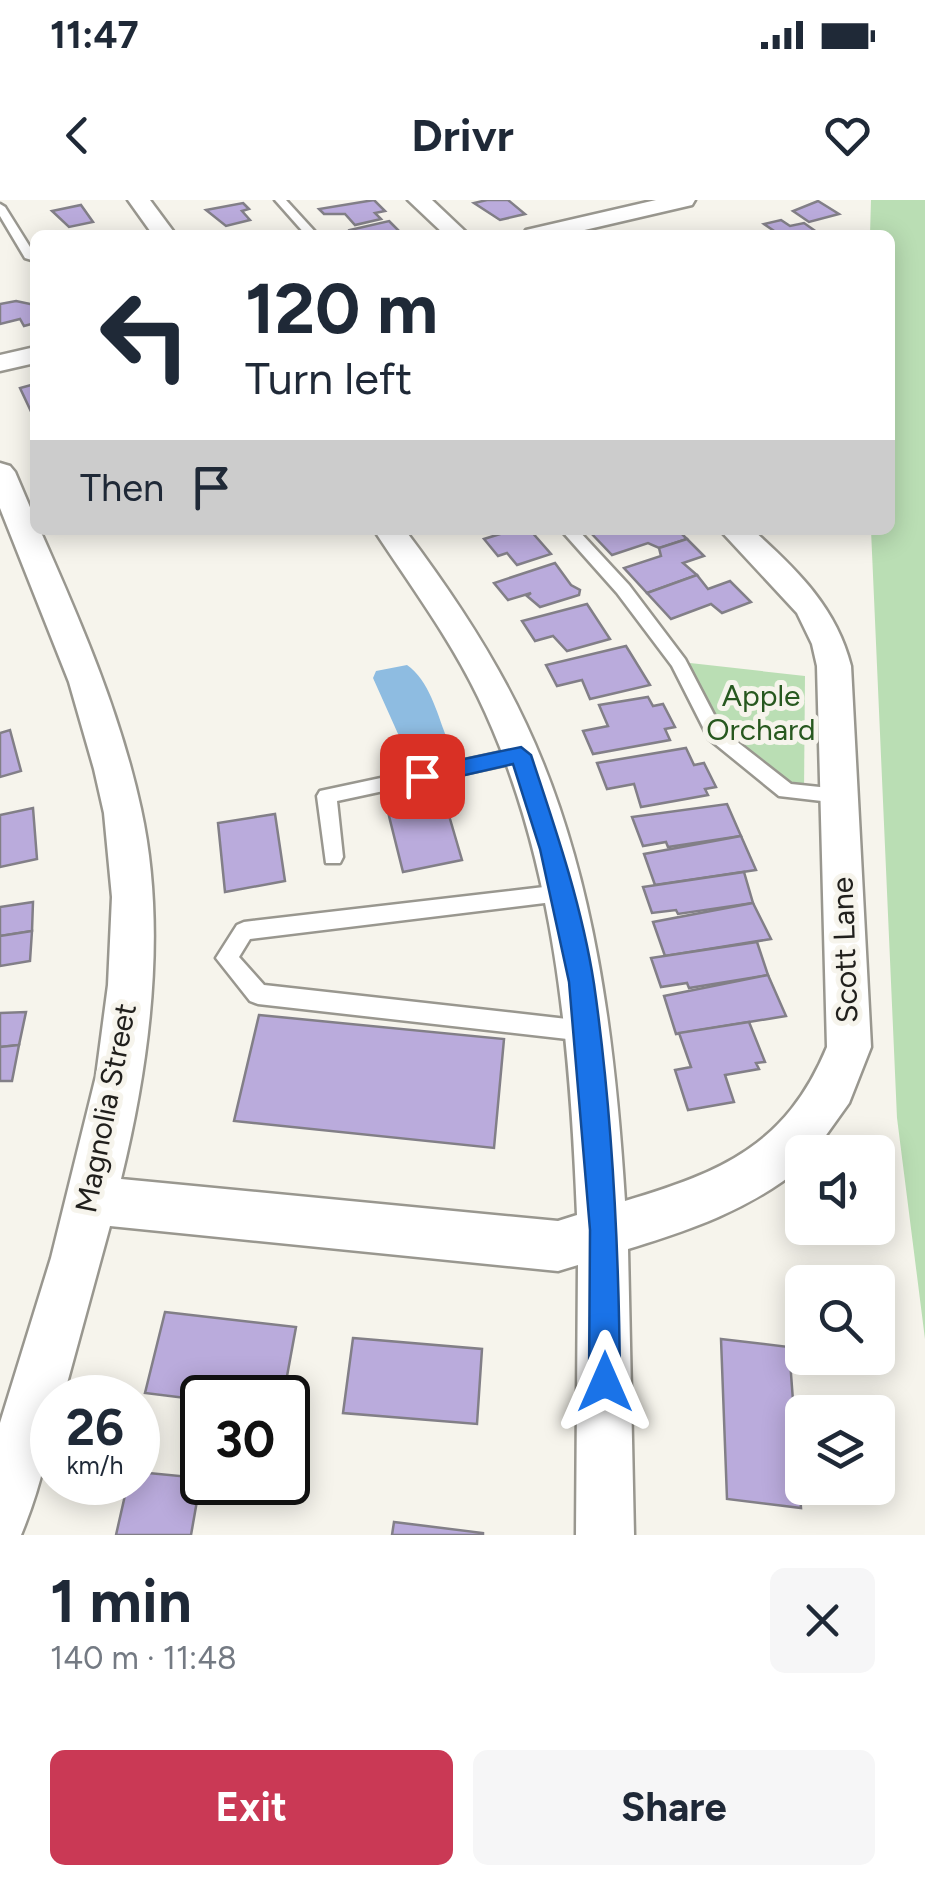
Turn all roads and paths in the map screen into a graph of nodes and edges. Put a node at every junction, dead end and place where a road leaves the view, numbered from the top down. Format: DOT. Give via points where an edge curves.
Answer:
graph roads {
  1 [pos="139,200"];
  2 [pos="280,200"];
  3 [pos="419,200"];
  4 [pos="684,200"];
  5 [pos="0,206"];
  6 [pos="568,208"];
  7 [pos="588,223"];
  8 [pos="161,230"];
  9 [pos="307,230"];
  10 [pos="452,230"];
  11 [pos="556,230"];
  12 [pos="30,258"];
  13 [pos="30,356"];
  14 [pos="0,363"];
  15 [pos="0,472"];
  16 [pos="393,535"];
  17 [pos="574,535"];
  18 [pos="740,535"];
  19 [pos="521,755"];
  20 [pos="839,796"];
  21 [pos="334,857"];
  22 [pos="561,893"];
  23 [pos="586,1031"];
  24 [pos="91,1200"];
  25 [pos="604,1230"];
  26 [pos="0,1515"];
  27 [pos="606,1535"];
  1 -- 8 [label="street"];
  2 -- 9 [label="lane"];
  3 -- 10 [label="street"];
  4 -- 7 [label="street"];
  5 -- 12 [label="lane"];
  6 -- 7 [label="street"];
  7 -- 11 [label="street"];
  13 -- 14 [label="street"];
  15 -- 24 [label="street, Magnolia Street" via="80,666 126,833 132,886 128,1022"];
  16 -- 19 [label="street" via="434,590"];
  17 -- 20 [label="lane" via="680,663 716,734 786,791"];
  18 -- 20 [label="street, Scott Lane" via="796,588 830,638"];
  19 -- 21 [label="lane" via="327,796"];
  19 -- 22 [label="street"];
  20 -- 25 [label="street, Scott Lane" via="849,1047 833,1088 785,1151 749,1180 705,1202"];
  22 -- 23 [label="street"];
  22 -- 23 [label="lane" via="244,931 227,958 258,994"];
  23 -- 25 [label="street"];
  24 -- 25 [label="street, Scott Lane" via="558,1246"];
  24 -- 26 [label="street, Magnolia Street"];
  25 -- 27 [label="street"];
}
